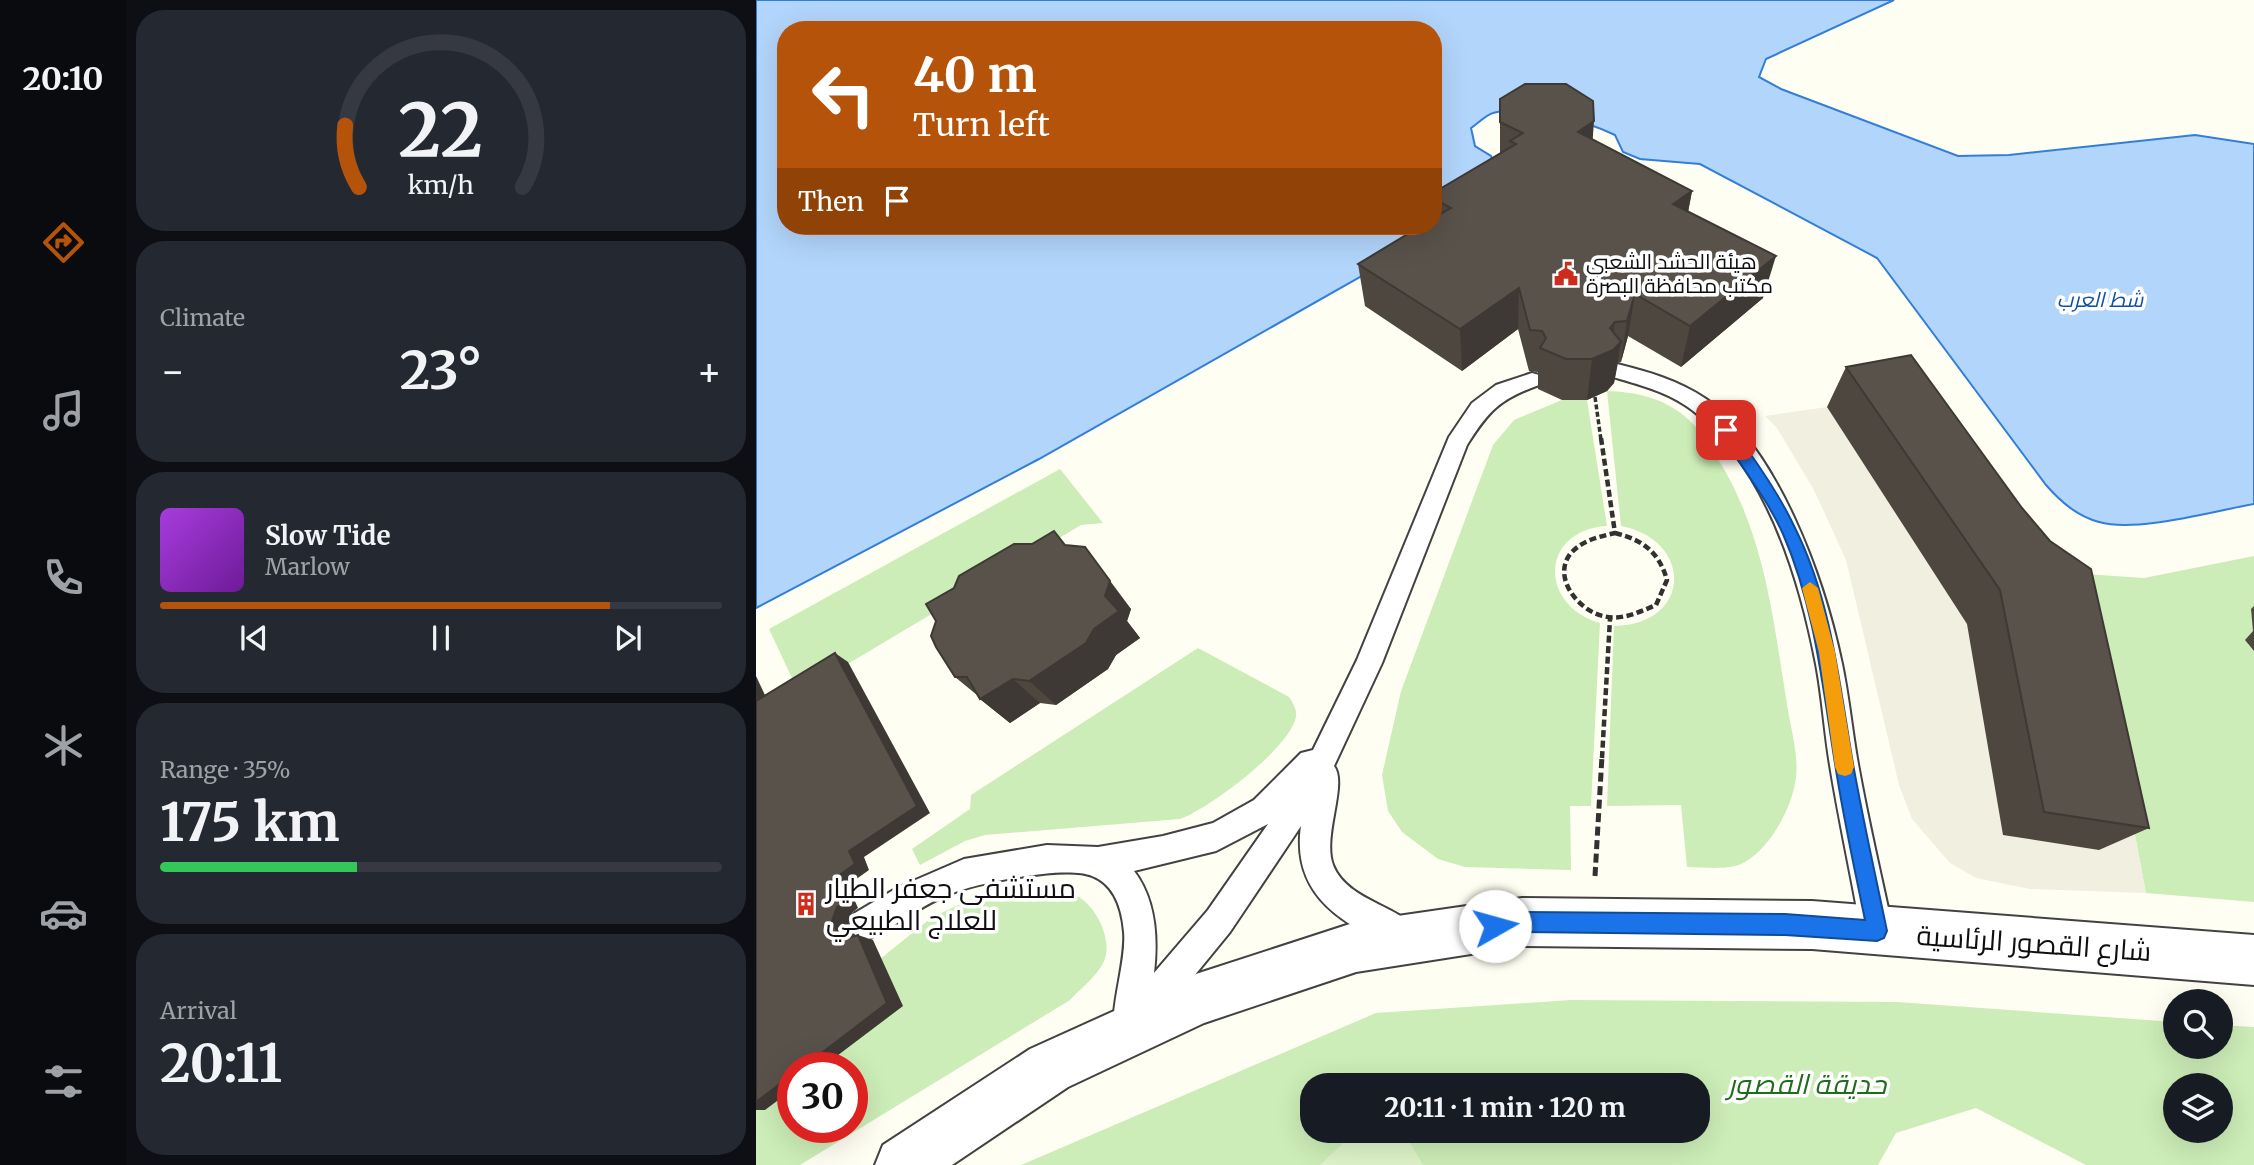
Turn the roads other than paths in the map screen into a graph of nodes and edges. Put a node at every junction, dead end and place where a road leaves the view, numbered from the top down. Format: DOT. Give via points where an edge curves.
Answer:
graph roads {
  1 [pos="1617,371"];
  2 [pos="1532,380"];
  3 [pos="1338,730"];
  4 [pos="1098,862"];
  5 [pos="866,924"];
  6 [pos="1877,931"];
  7 [pos="1412,938"];
  8 [pos="2254,960"];
  9 [pos="1126,1033"];
  10 [pos="903,1165"];
  1 -- 6 [label="lane" via="1638,373 1678,389 1710,412 1741,447 1790,531 1827,652"];
  2 -- 3 [label="lane" via="1503,390 1479,408 1457,443"];
  3 -- 4 [label="lane" via="1294,783 1244,826 1211,841"];
  3 -- 7 [label="lane" via="1318,806 1313,851 1325,887 1358,914"];
  3 -- 9 [label="lane" via="1307,793 1219,921"];
  4 -- 5 [label="lane" via="1032,862 950,878"];
  4 -- 9 [label="lane" via="1120,879 1139,909 1136,998"];
  6 -- 7 [label="street, شارع القصور الرئاسية" via="1812,925 1522,922"];
  6 -- 8 [label="street, شارع القصور الرئاسية"];
  7 -- 9 [label="street, شارع القصور الرئاسية" via="1331,955 1196,1000"];
  9 -- 10 [label="street, شارع القصور الرئاسية" via="1049,1068"];
}
